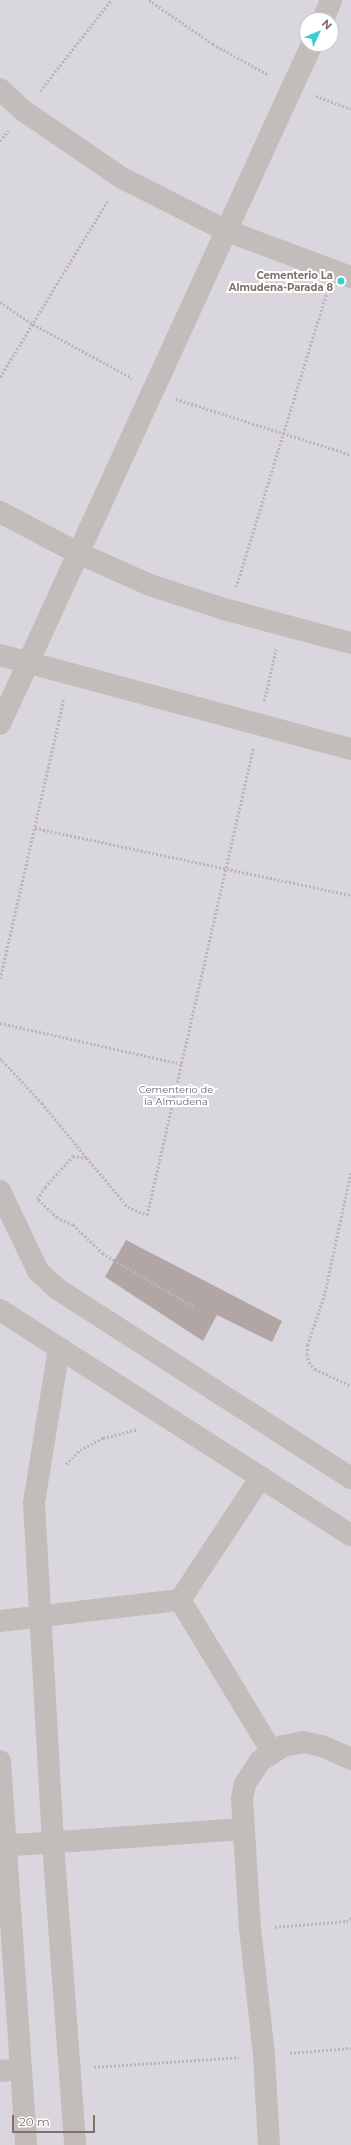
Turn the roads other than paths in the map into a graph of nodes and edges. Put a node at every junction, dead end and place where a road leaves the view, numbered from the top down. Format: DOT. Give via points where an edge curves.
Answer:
graph roads {
  1 [pos="331,0"];
  2 [pos="326,12"];
  3 [pos="308,52"];
  4 [pos="0,89"];
  5 [pos="227,231"];
  6 [pos="342,275"];
  7 [pos="0,512"];
  8 [pos="78,553"];
  9 [pos="351,643"];
  10 [pos="0,654"];
  11 [pos="28,662"];
  12 [pos="0,724"];
  13 [pos="351,749"];
  14 [pos="0,1191"];
  15 [pos="0,1310"];
  16 [pos="59,1348"];
  17 [pos="261,1477"];
  18 [pos="351,1478"];
  19 [pos="351,1535"];
  20 [pos="180,1600"];
  21 [pos="40,1617"];
  22 [pos="0,1621"];
  23 [pos="272,1752"];
  24 [pos="351,1759"];
  25 [pos="0,1761"];
  26 [pos="243,1829"];
  27 [pos="53,1843"];
  28 [pos="3,1845"];
  29 [pos="10,2070"];
  30 [pos="26,2145"];
  31 [pos="75,2145"];
  32 [pos="269,2145"];
  1 -- 2 [label="lane"];
  3 -- 5 [label="lane"];
  4 -- 5 [label="lane" via="24,111 122,178"];
  5 -- 6 [label="lane"];
  5 -- 8 [label="lane"];
  7 -- 8 [label="lane"];
  8 -- 9 [label="lane" via="150,585 229,610"];
  8 -- 11 [label="lane"];
  10 -- 11 [label="lane"];
  11 -- 12 [label="lane"];
  11 -- 13 [label="lane"];
  14 -- 18 [label="lane" via="38,1270 56,1288"];
  15 -- 16 [label="lane"];
  16 -- 17 [label="lane"];
  16 -- 21 [label="lane" via="34,1503"];
  17 -- 19 [label="lane"];
  17 -- 20 [label="lane" via="188,1592"];
  20 -- 21 [label="lane"];
  20 -- 23 [label="lane"];
  21 -- 22 [label="lane"];
  21 -- 27 [label="lane"];
  23 -- 24 [label="lane" via="283,1746 303,1742 322,1746"];
  23 -- 26 [label="lane" via="260,1761 245,1784 242,1798"];
  25 -- 28 [label="lane"];
  26 -- 27 [label="lane"];
  26 -- 32 [label="lane" via="250,1929 264,2055"];
  27 -- 28 [label="lane"];
  27 -- 31 [label="lane"];
  28 -- 29 [label="lane"];
  29 -- 30 [label="lane"];
}
